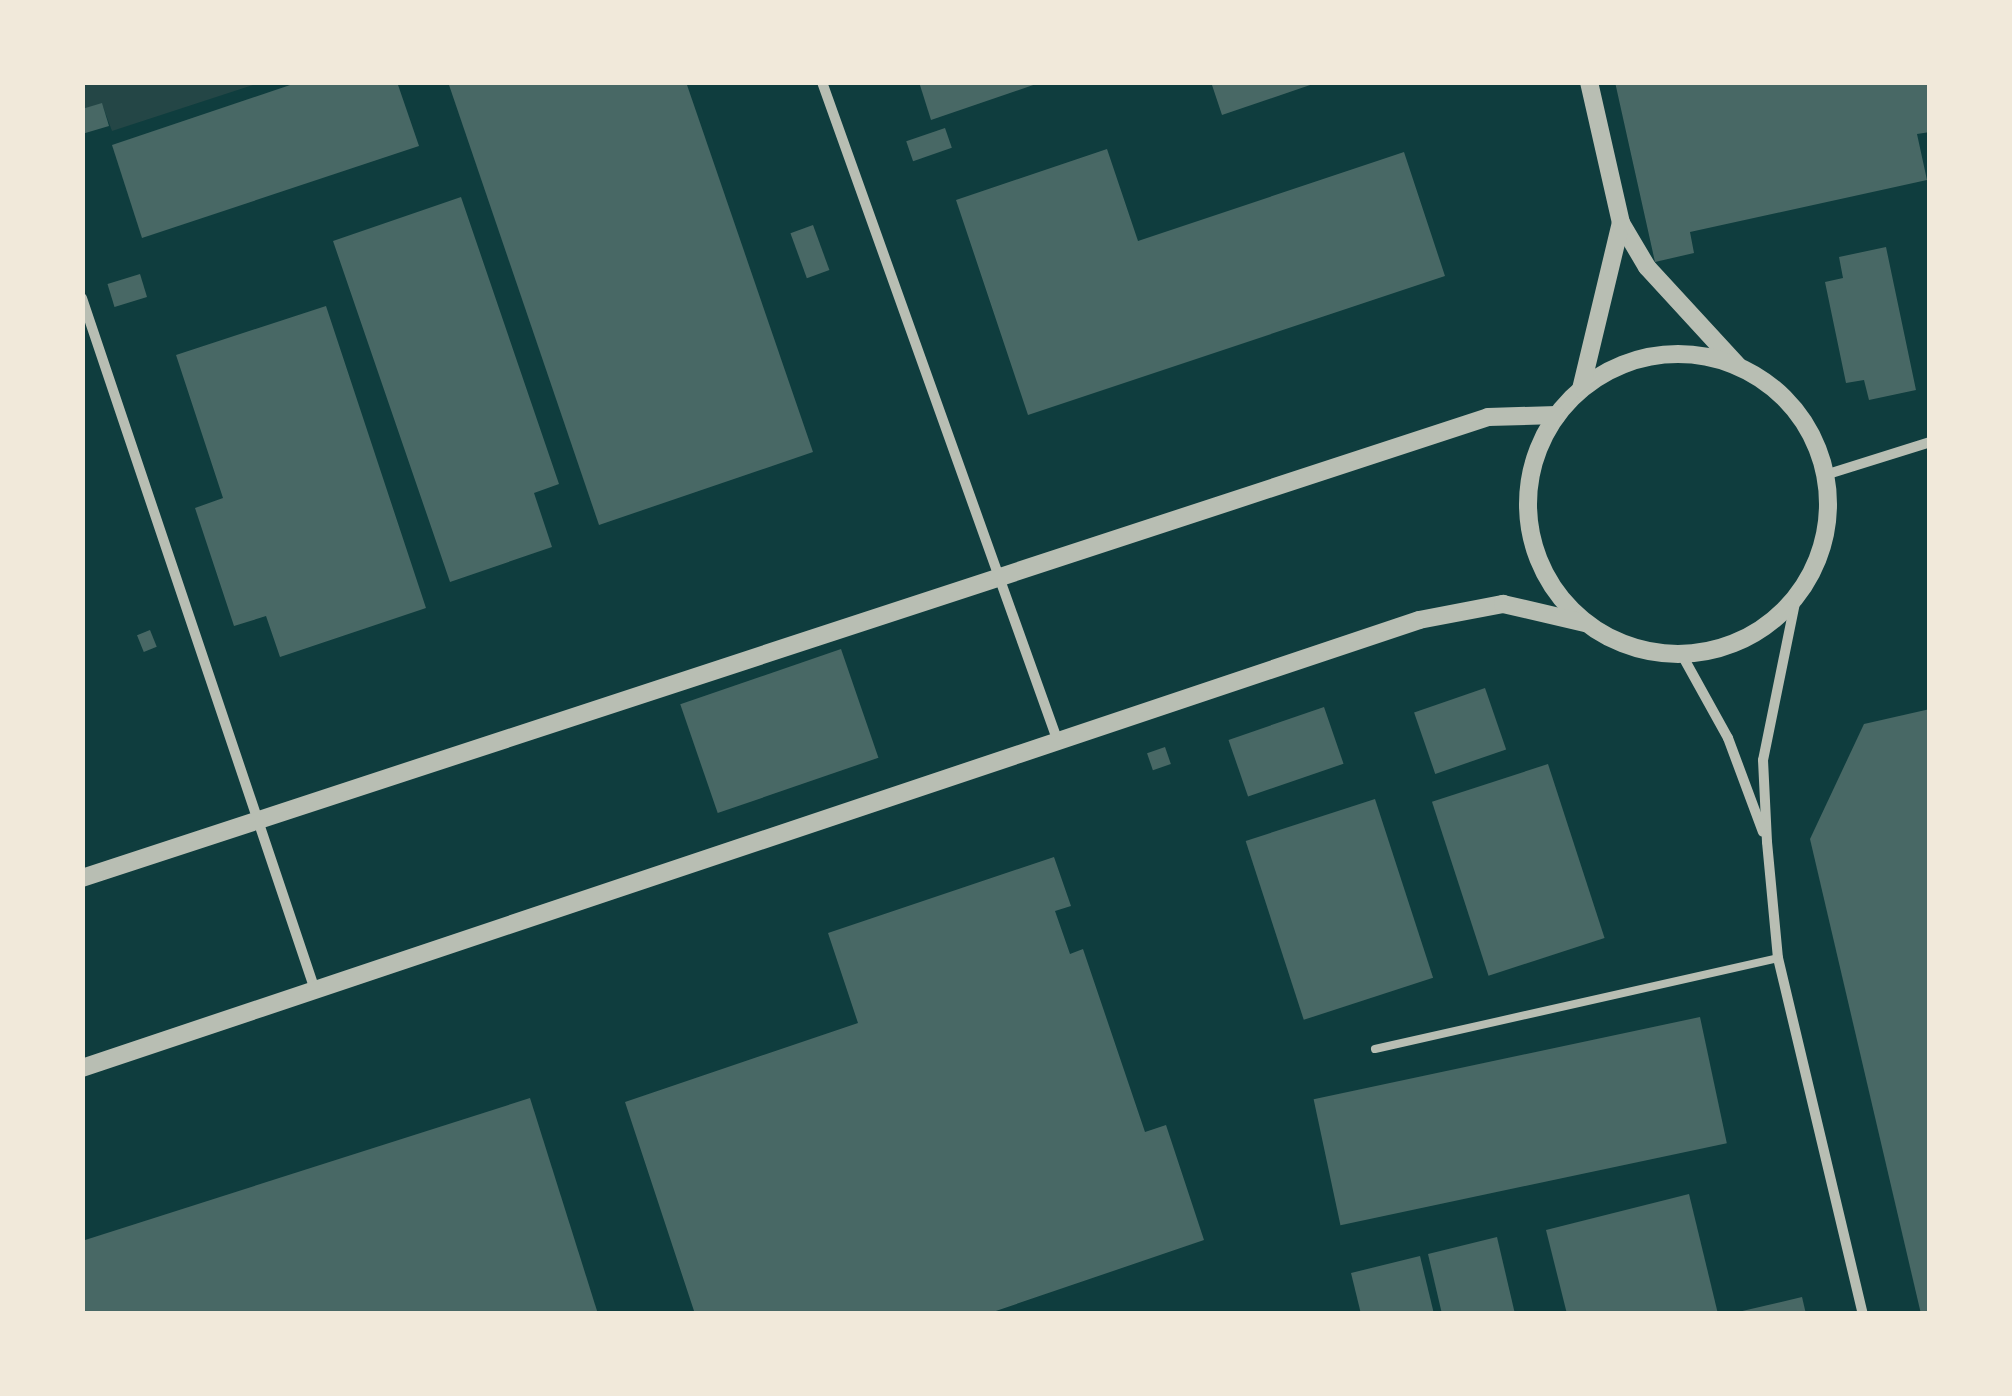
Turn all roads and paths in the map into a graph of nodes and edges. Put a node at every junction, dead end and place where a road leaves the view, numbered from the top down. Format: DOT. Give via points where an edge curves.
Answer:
graph roads {
  1 [pos="822,82"];
  2 [pos="1588,82"];
  3 [pos="1621,223"];
  4 [pos="82,298"];
  5 [pos="1738,366"];
  6 [pos="1581,388"];
  7 [pos="1557,414"];
  8 [pos="1930,442"];
  9 [pos="1826,475"];
  10 [pos="999,573"];
  11 [pos="1796,598"];
  12 [pos="1585,623"];
  13 [pos="1682,656"];
  14 [pos="1059,744"];
  15 [pos="254,819"];
  16 [pos="1767,842"];
  17 [pos="82,878"];
  18 [pos="1778,958"];
  19 [pos="315,990"];
  20 [pos="1375,1048"];
  21 [pos="82,1068"];
  22 [pos="1863,1314"];
  1 -- 10 [label="street"];
  2 -- 3 [label="street"];
  3 -- 5 [label="street" via="1647,267"];
  3 -- 6 [label="street"];
  4 -- 15 [label="street"];
  5 -- 6 [label="street" via="1698,354 1656,355 1616,366"];
  5 -- 9 [label="street" via="1772,387 1806,425"];
  6 -- 7 [label="street"];
  7 -- 10 [label="street" via="1488,418"];
  7 -- 12 [label="street" via="1536,456 1534,548 1553,590"];
  8 -- 9 [label="street"];
  9 -- 11 [label="street" via="1828,519 1818,561"];
  10 -- 14 [label="street"];
  10 -- 15 [label="street"];
  11 -- 13 [label="street" via="1738,642"];
  11 -- 16 [label="street" via="1763,760"];
  12 -- 13 [label="street" via="1631,648"];
  12 -- 14 [label="street" via="1503,604 1419,620"];
  13 -- 16 [label="street" via="1728,738"];
  14 -- 19 [label="street"];
  15 -- 17 [label="street"];
  15 -- 19 [label="street"];
  16 -- 18 [label="street"];
  18 -- 20 [label="lane"];
  18 -- 22 [label="street"];
  19 -- 21 [label="street"];
}
